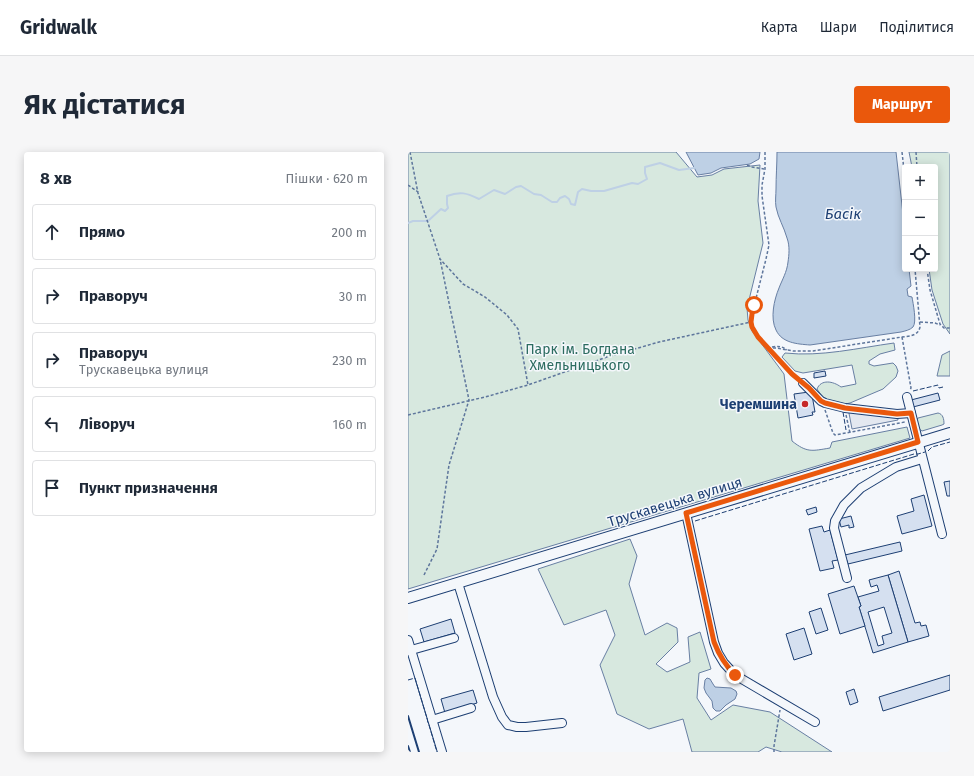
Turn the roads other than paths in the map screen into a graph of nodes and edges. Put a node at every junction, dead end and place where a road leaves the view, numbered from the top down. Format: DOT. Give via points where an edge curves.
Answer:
graph roads {
  1 [pos="803,383"];
  2 [pos="907,397"];
  3 [pos="911,413"];
  4 [pos="950,433"];
  5 [pos="918,442"];
  6 [pos="922,459"];
  7 [pos="686,513"];
  8 [pos="942,534"];
  9 [pos="848,578"];
  10 [pos="458,582"];
  11 [pos="408,598"];
  12 [pos="454,638"];
  13 [pos="408,640"];
  14 [pos="410,651"];
  15 [pos="471,708"];
  16 [pos="432,720"];
  17 [pos="814,722"];
  18 [pos="562,723"];
  19 [pos="442,752"];
  1 -- 3 [label="street" via="825,403 845,408 897,414"];
  2 -- 3 [label="street"];
  3 -- 5 [label="street"];
  4 -- 5 [label="main road, Трускавецька вулиця"];
  5 -- 6 [label="street"];
  5 -- 7 [label="main road, Трускавецька вулиця"];
  6 -- 8 [label="street"];
  6 -- 9 [label="street" via="888,470 860,488 844,505 834,528"];
  7 -- 10 [label="main road, Трускавецька вулиця"];
  7 -- 17 [label="street" via="714,642 724,663 735,675"];
  10 -- 11 [label="main road, Трускавецька вулиця"];
  10 -- 18 [label="street" via="493,697 502,717 508,725 517,727"];
  12 -- 14 [label="street"];
  13 -- 14 [label="street"];
  14 -- 16 [label="street"];
  15 -- 16 [label="street"];
  16 -- 19 [label="street"];
}
